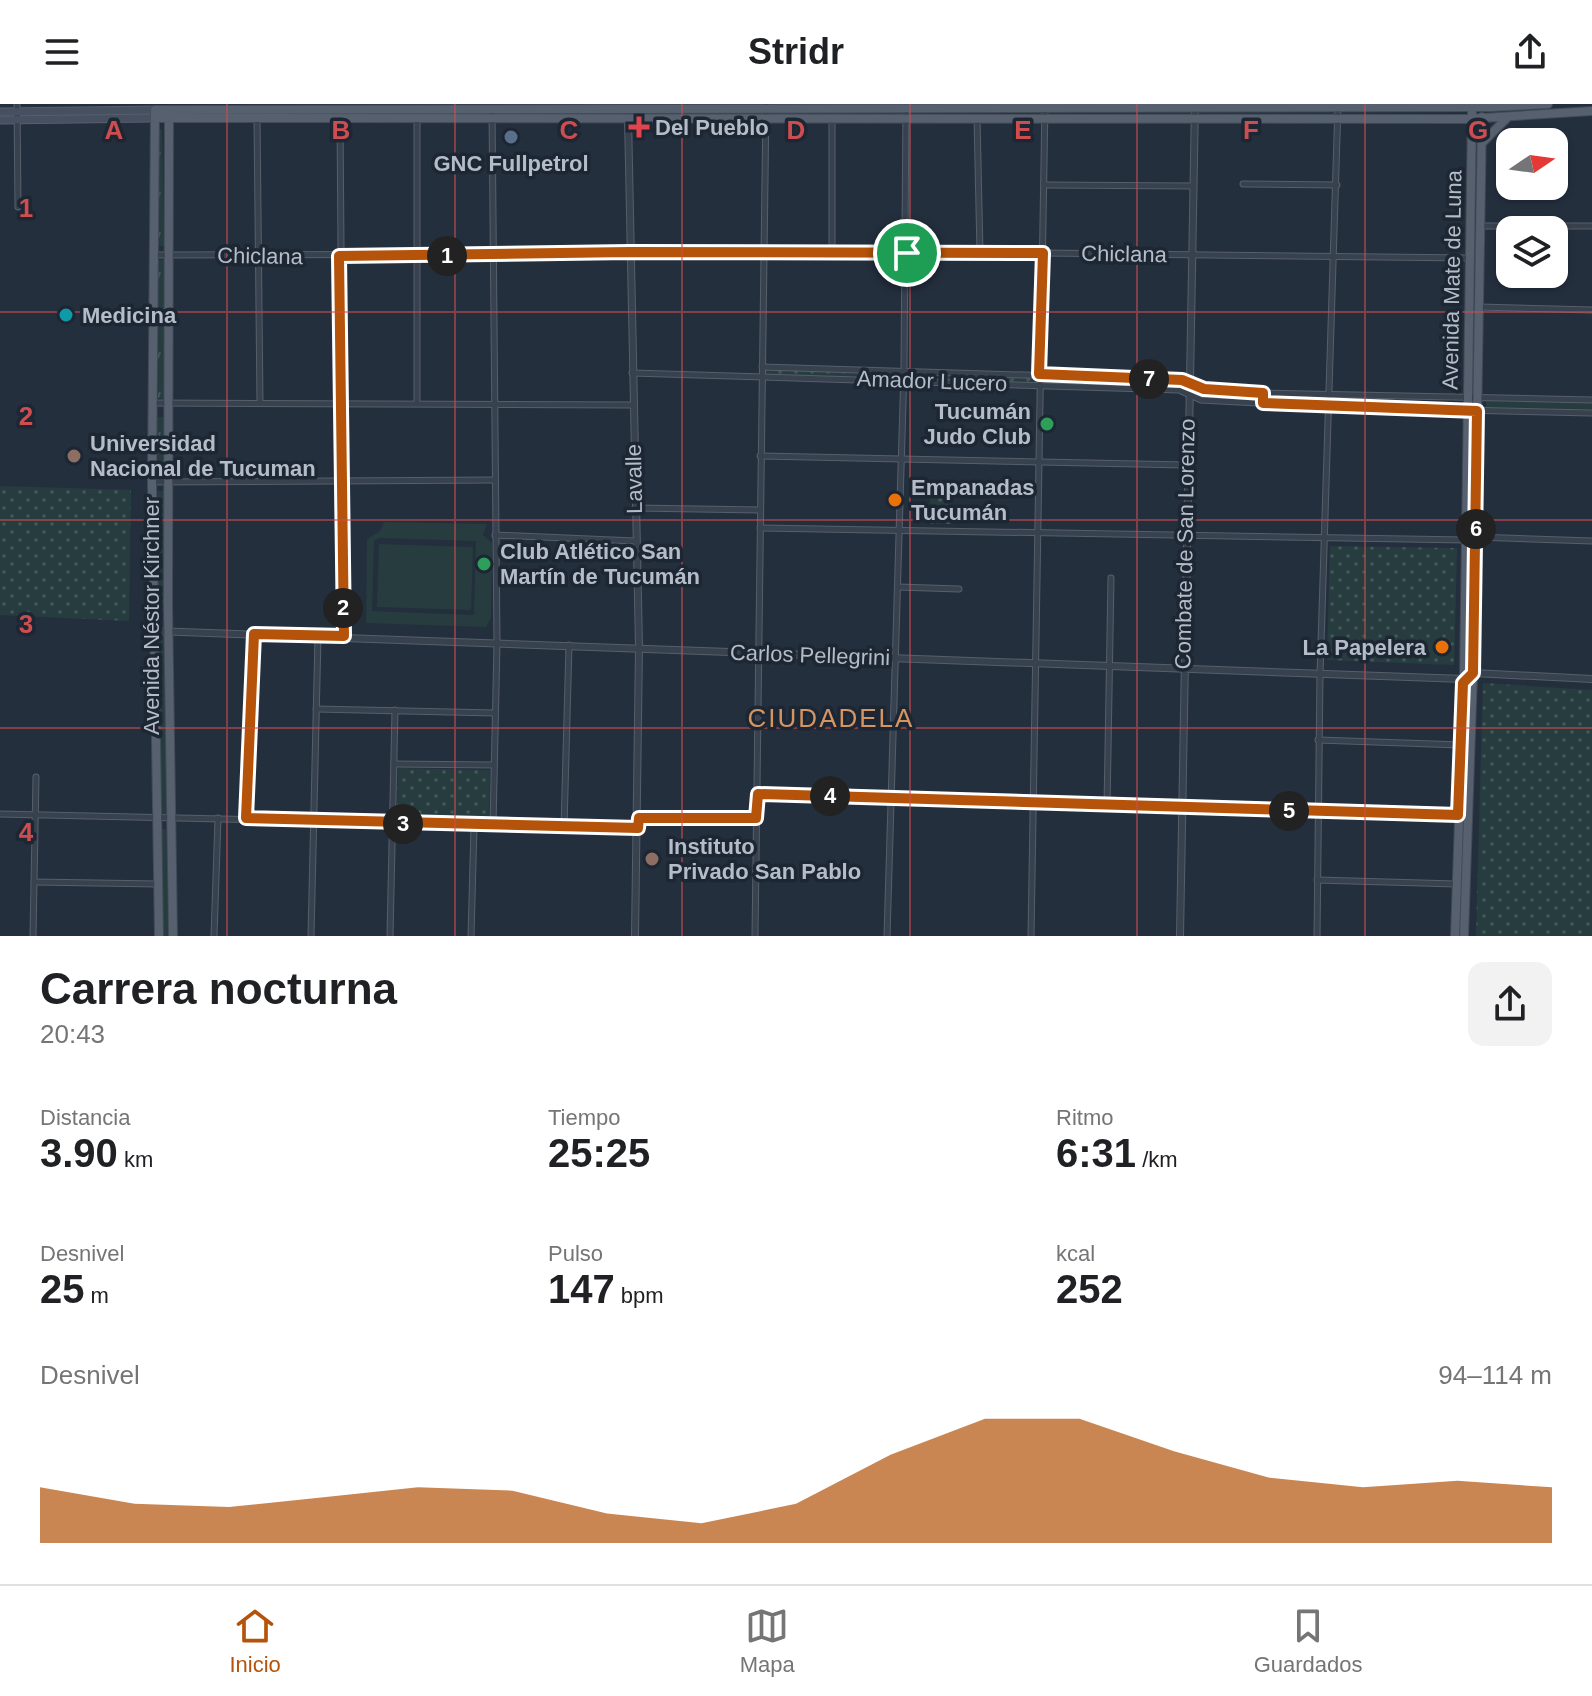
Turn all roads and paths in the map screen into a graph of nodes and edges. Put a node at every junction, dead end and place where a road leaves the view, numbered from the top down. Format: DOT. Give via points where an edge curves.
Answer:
graph roads {
  1 [pos="1455,104"];
  2 [pos="1496,104"];
  3 [pos="1548,104"];
  4 [pos="1338,105"];
  5 [pos="251,106"];
  6 [pos="658,106"];
  7 [pos="1478,106"];
  8 [pos="80,107"];
  9 [pos="428,107"];
  10 [pos="1442,107"];
  11 [pos="1507,107"];
  12 [pos="169,110"];
  13 [pos="340,110"];
  14 [pos="551,110"];
  15 [pos="766,110"];
  16 [pos="906,110"];
  17 [pos="1045,110"];
  18 [pos="1195,110"];
  19 [pos="155,111"];
  20 [pos="1592,111"];
  21 [pos="0,112"];
  22 [pos="18,112"];
  23 [pos="492,113"];
  24 [pos="257,117"];
  25 [pos="417,117"];
  26 [pos="628,117"];
  27 [pos="832,117"];
  28 [pos="977,117"];
  29 [pos="1338,118"];
  30 [pos="1448,118"];
  31 [pos="1506,118"];
  32 [pos="1477,119"];
  33 [pos="0,120"];
  34 [pos="1476,143"];
  35 [pos="1243,184"];
  36 [pos="1045,185"];
  37 [pos="1337,185"];
  38 [pos="1193,186"];
  39 [pos="18,207"];
  40 [pos="1481,226"];
  41 [pos="1592,226"];
  42 [pos="630,252"];
  43 [pos="907,253"];
  44 [pos="980,253"];
  45 [pos="1043,253"];
  46 [pos="832,254"];
  47 [pos="154,255"];
  48 [pos="168,255"];
  49 [pos="491,255"];
  50 [pos="765,255"];
  51 [pos="1335,255"];
  52 [pos="257,256"];
  53 [pos="339,256"];
  54 [pos="415,256"];
  55 [pos="1192,256"];
  56 [pos="1471,258"];
  57 [pos="1479,307"];
  58 [pos="1592,310"];
  59 [pos="762,367"];
  60 [pos="904,369"];
  61 [pos="631,373"];
  62 [pos="1039,374"];
  63 [pos="761,377"];
  64 [pos="904,381"];
  65 [pos="1188,381"];
  66 [pos="1038,384"];
  67 [pos="1188,393"];
  68 [pos="1263,393"];
  69 [pos="1330,395"];
  70 [pos="1400,396"];
  71 [pos="1473,398"];
  72 [pos="1543,399"];
  73 [pos="1592,400"];
  74 [pos="341,402"];
  75 [pos="417,402"];
  76 [pos="153,403"];
  77 [pos="170,403"];
  78 [pos="260,403"];
  79 [pos="1263,403"];
  80 [pos="493,405"];
  81 [pos="632,405"];
  82 [pos="1330,407"];
  83 [pos="1399,409"];
  84 [pos="1473,411"];
  85 [pos="1543,412"];
  86 [pos="1592,413"];
  87 [pos="760,456"];
  88 [pos="901,456"];
  89 [pos="1038,460"];
  90 [pos="1186,465"];
  91 [pos="341,479"];
  92 [pos="494,480"];
  93 [pos="152,482"];
  94 [pos="169,482"];
  95 [pos="635,508"];
  96 [pos="760,510"];
  97 [pos="760,528"];
  98 [pos="900,533"];
  99 [pos="1039,534"];
  100 [pos="495,535"];
  101 [pos="1186,537"];
  102 [pos="1324,539"];
  103 [pos="1471,539"];
  104 [pos="635,541"];
  105 [pos="1592,541"];
  106 [pos="1111,578"];
  107 [pos="898,587"];
  108 [pos="959,589"];
  109 [pos="155,631"];
  110 [pos="169,631"];
  111 [pos="254,634"];
  112 [pos="318,635"];
  113 [pos="344,636"];
  114 [pos="497,643"];
  115 [pos="569,644"];
  116 [pos="639,647"];
  117 [pos="761,653"];
  118 [pos="897,659"];
  119 [pos="1036,665"];
  120 [pos="1110,668"];
  121 [pos="1183,670"];
  122 [pos="1473,673"];
  123 [pos="1320,675"];
  124 [pos="1464,679"];
  125 [pos="1592,679"];
  126 [pos="316,709"];
  127 [pos="395,710"];
  128 [pos="495,713"];
  129 [pos="1318,740"];
  130 [pos="1461,745"];
  131 [pos="394,764"];
  132 [pos="494,765"];
  133 [pos="36,777"];
  134 [pos="758,794"];
  135 [pos="892,799"];
  136 [pos="1033,804"];
  137 [pos="1107,807"];
  138 [pos="1182,808"];
  139 [pos="1318,812"];
  140 [pos="0,814"];
  141 [pos="35,815"];
  142 [pos="1458,815"];
  143 [pos="157,817"];
  144 [pos="172,817"];
  145 [pos="218,818"];
  146 [pos="246,818"];
  147 [pos="639,818"];
  148 [pos="756,818"];
  149 [pos="314,822"];
  150 [pos="393,823"];
  151 [pos="474,826"];
  152 [pos="493,826"];
  153 [pos="564,827"];
  154 [pos="638,828"];
  155 [pos="1317,880"];
  156 [pos="34,882"];
  157 [pos="158,884"];
  158 [pos="1456,884"];
  159 [pos="33,936"];
  160 [pos="159,936"];
  161 [pos="173,936"];
  162 [pos="214,936"];
  163 [pos="311,936"];
  164 [pos="390,936"];
  165 [pos="471,936"];
  166 [pos="635,936"];
  167 [pos="755,936"];
  168 [pos="887,936"];
  169 [pos="1031,936"];
  170 [pos="1180,936"];
  171 [pos="1317,936"];
  172 [pos="1455,936"];
  173 [pos="1464,936"];
  1 -- 10 [label="main road"];
  2 -- 11 [label="main road"];
  3 -- 11 [label="main road"];
  4 -- 10 [label="main road"];
  4 -- 18 [label="main road"];
  4 -- 29 [label="street"];
  5 -- 12 [label="main road"];
  5 -- 13 [label="main road"];
  6 -- 14 [label="main road"];
  6 -- 15 [label="main road"];
  7 -- 10 [label="main road"];
  7 -- 11 [label="main road"];
  7 -- 32 [label="main road, Avenida Mate de Luna"];
  8 -- 19 [label="main road"];
  8 -- 22 [label="main road"];
  9 -- 13 [label="main road"];
  9 -- 23 [label="main road"];
  12 -- 19 [label="main road"];
  12 -- 24 [label="main road"];
  12 -- 48 [label="main road, Avenida Néstor Kirchner"];
  13 -- 24 [label="main road"];
  13 -- 25 [label="main road"];
  13 -- 53 [label="street"];
  14 -- 23 [label="main road"];
  14 -- 26 [label="main road"];
  15 -- 16 [label="main road"];
  15 -- 26 [label="main road"];
  15 -- 27 [label="main road"];
  15 -- 50 [label="street"];
  16 -- 17 [label="main road"];
  16 -- 27 [label="main road"];
  16 -- 28 [label="main road"];
  16 -- 43 [label="street"];
  17 -- 18 [label="main road"];
  17 -- 28 [label="main road"];
  17 -- 36 [label="street"];
  18 -- 29 [label="main road"];
  18 -- 38 [label="street, Combate de San Lorenzo"];
  19 -- 22 [label="main road"];
  19 -- 47 [label="main road, Avenida Néstor Kirchner"];
  20 -- 31 [label="main road"];
  21 -- 22 [label="main road"];
  22 -- 33 [label="main road"];
  22 -- 39 [label="street"];
  23 -- 25 [label="main road"];
  23 -- 49 [label="street"];
  24 -- 52 [label="street"];
  25 -- 54 [label="street"];
  26 -- 42 [label="street, Lavalle"];
  27 -- 46 [label="street"];
  28 -- 44 [label="street"];
  29 -- 30 [label="main road"];
  29 -- 37 [label="street"];
  30 -- 32 [label="main road"];
  30 -- 34 [label="main road" via="1462,123"];
  31 -- 32 [label="main road"];
  31 -- 34 [label="main road"];
  32 -- 34 [label="main road, Avenida Mate de Luna"];
  34 -- 40 [label="main road, Avenida Mate de Luna"];
  34 -- 56 [label="main road, Avenida Mate de Luna"];
  35 -- 37 [label="street"];
  36 -- 38 [label="street"];
  36 -- 45 [label="street"];
  37 -- 51 [label="street"];
  38 -- 55 [label="street, Combate de San Lorenzo"];
  40 -- 41 [label="street"];
  40 -- 57 [label="main road, Avenida Mate de Luna"];
  42 -- 49 [label="street, Chiclana"];
  42 -- 50 [label="street, Chiclana"];
  42 -- 61 [label="street, Lavalle"];
  43 -- 44 [label="street, Chiclana"];
  43 -- 46 [label="street, Chiclana"];
  43 -- 60 [label="street"];
  44 -- 45 [label="street, Chiclana"];
  45 -- 55 [label="street, Chiclana"];
  45 -- 62 [label="street"];
  46 -- 50 [label="street, Chiclana"];
  47 -- 48 [label="street, Chiclana"];
  47 -- 76 [label="main road, Avenida Néstor Kirchner"];
  48 -- 52 [label="street, Chiclana"];
  48 -- 77 [label="main road, Avenida Néstor Kirchner"];
  49 -- 54 [label="street, Chiclana"];
  49 -- 80 [label="street"];
  50 -- 59 [label="street"];
  51 -- 55 [label="street, Chiclana"];
  51 -- 56 [label="street, Chiclana"];
  51 -- 69 [label="street"];
  52 -- 53 [label="street, Chiclana"];
  52 -- 78 [label="street"];
  53 -- 54 [label="street, Chiclana"];
  53 -- 74 [label="street"];
  54 -- 75 [label="street"];
  55 -- 65 [label="street, Combate de San Lorenzo"];
  56 -- 71 [label="main road, Avenida Mate de Luna"];
  57 -- 58 [label="street"];
  57 -- 71 [label="main road, Avenida Mate de Luna"];
  59 -- 60 [label="street, Amador Lucero"];
  59 -- 63 [label="street"];
  60 -- 62 [label="street, Amador Lucero"];
  60 -- 64 [label="street"];
  61 -- 63 [label="street, Amador Lucero"];
  61 -- 81 [label="street, Lavalle"];
  62 -- 65 [label="street, Amador Lucero"];
  62 -- 66 [label="street"];
  63 -- 64 [label="street, Amador Lucero"];
  63 -- 87 [label="street"];
  64 -- 66 [label="street, Amador Lucero"];
  64 -- 88 [label="street"];
  65 -- 67 [label="street, Combate de San Lorenzo"];
  65 -- 68 [label="street, Amador Lucero" via="1204,389"];
  66 -- 67 [label="street, Amador Lucero"];
  66 -- 89 [label="street"];
  67 -- 79 [label="street, Amador Lucero" via="1201,400"];
  67 -- 90 [label="street, Combate de San Lorenzo"];
  68 -- 69 [label="street, Amador Lucero"];
  68 -- 79 [label="street"];
  69 -- 70 [label="street, Amador Lucero"];
  69 -- 82 [label="street"];
  70 -- 71 [label="street, Amador Lucero"];
  70 -- 83 [label="street"];
  71 -- 72 [label="street, Amador Lucero"];
  71 -- 84 [label="main road, Avenida Mate de Luna"];
  72 -- 73 [label="street, Amador Lucero"];
  72 -- 85 [label="street"];
  74 -- 75 [label="street"];
  74 -- 78 [label="street"];
  74 -- 91 [label="street"];
  75 -- 80 [label="street"];
  76 -- 77 [label="street"];
  76 -- 93 [label="main road, Avenida Néstor Kirchner"];
  77 -- 78 [label="street"];
  77 -- 94 [label="main road, Avenida Néstor Kirchner"];
  79 -- 82 [label="street, Amador Lucero"];
  80 -- 81 [label="street"];
  80 -- 92 [label="street"];
  81 -- 95 [label="street, Lavalle"];
  82 -- 83 [label="street, Amador Lucero"];
  82 -- 102 [label="street"];
  83 -- 84 [label="street, Amador Lucero"];
  84 -- 85 [label="street, Amador Lucero"];
  84 -- 103 [label="main road, Avenida Mate de Luna"];
  85 -- 86 [label="street, Amador Lucero"];
  87 -- 88 [label="street"];
  87 -- 96 [label="street"];
  88 -- 89 [label="street"];
  88 -- 98 [label="street"];
  89 -- 90 [label="street"];
  89 -- 99 [label="street"];
  90 -- 101 [label="street, Combate de San Lorenzo"];
  91 -- 92 [label="street"];
  91 -- 94 [label="street"];
  91 -- 113 [label="street"];
  92 -- 100 [label="street"];
  93 -- 94 [label="street"];
  93 -- 109 [label="main road, Avenida Néstor Kirchner"];
  94 -- 110 [label="main road, Avenida Néstor Kirchner"];
  95 -- 96 [label="street"];
  95 -- 104 [label="street, Lavalle"];
  96 -- 97 [label="street"];
  97 -- 98 [label="street"];
  97 -- 117 [label="street"];
  98 -- 99 [label="street"];
  98 -- 107 [label="street"];
  99 -- 101 [label="street"];
  99 -- 119 [label="street"];
  100 -- 104 [label="street"];
  100 -- 114 [label="street"];
  101 -- 102 [label="street"];
  101 -- 121 [label="street, Combate de San Lorenzo"];
  102 -- 103 [label="street"];
  102 -- 123 [label="street"];
  103 -- 105 [label="street"];
  103 -- 122 [label="main road, Avenida Mate de Luna"];
  103 -- 124 [label="main road, Avenida Mate de Luna"];
  104 -- 116 [label="street, Lavalle"];
  106 -- 120 [label="street"];
  107 -- 108 [label="street"];
  107 -- 118 [label="street"];
  109 -- 110 [label="street, Carlos Pellegrini"];
  109 -- 143 [label="main road, Avenida Néstor Kirchner"];
  110 -- 111 [label="street, Carlos Pellegrini"];
  110 -- 144 [label="main road, Avenida Néstor Kirchner"];
  111 -- 112 [label="street, Carlos Pellegrini"];
  111 -- 146 [label="street"];
  112 -- 113 [label="street, Carlos Pellegrini"];
  112 -- 126 [label="street"];
  113 -- 114 [label="street, Carlos Pellegrini"];
  114 -- 115 [label="street, Carlos Pellegrini"];
  114 -- 128 [label="street"];
  115 -- 116 [label="street, Carlos Pellegrini"];
  115 -- 153 [label="street"];
  116 -- 117 [label="street, Carlos Pellegrini"];
  116 -- 147 [label="street, Lavalle"];
  117 -- 118 [label="street, Carlos Pellegrini"];
  117 -- 134 [label="street"];
  118 -- 119 [label="street, Carlos Pellegrini"];
  118 -- 135 [label="street"];
  119 -- 120 [label="street, Carlos Pellegrini"];
  119 -- 136 [label="street"];
  120 -- 121 [label="street, Carlos Pellegrini"];
  120 -- 137 [label="street"];
  121 -- 123 [label="street, Carlos Pellegrini"];
  121 -- 138 [label="street, Combate de San Lorenzo"];
  122 -- 124 [label="street"];
  122 -- 125 [label="street"];
  122 -- 173 [label="main road, Avenida Mate de Luna"];
  123 -- 124 [label="street, Carlos Pellegrini"];
  123 -- 129 [label="street"];
  124 -- 130 [label="main road, Avenida Mate de Luna"];
  126 -- 127 [label="street"];
  126 -- 149 [label="street"];
  127 -- 128 [label="street"];
  127 -- 131 [label="street"];
  128 -- 132 [label="street"];
  129 -- 130 [label="street"];
  129 -- 139 [label="street"];
  130 -- 142 [label="main road, Avenida Mate de Luna"];
  131 -- 132 [label="street"];
  131 -- 150 [label="street"];
  132 -- 152 [label="street"];
  133 -- 141 [label="street"];
  134 -- 135 [label="street"];
  134 -- 148 [label="street"];
  135 -- 136 [label="street"];
  135 -- 168 [label="street"];
  136 -- 137 [label="street"];
  136 -- 169 [label="street"];
  137 -- 138 [label="street"];
  138 -- 139 [label="street"];
  138 -- 170 [label="street, Combate de San Lorenzo"];
  139 -- 142 [label="street"];
  139 -- 155 [label="street"];
  140 -- 141 [label="street"];
  141 -- 143 [label="street"];
  141 -- 156 [label="street"];
  142 -- 158 [label="main road, Avenida Mate de Luna"];
  143 -- 144 [label="street"];
  143 -- 157 [label="main road, Avenida Néstor Kirchner"];
  144 -- 145 [label="street"];
  144 -- 161 [label="main road, Avenida Néstor Kirchner"];
  145 -- 146 [label="street"];
  145 -- 162 [label="street"];
  146 -- 149 [label="street"];
  147 -- 148 [label="street"];
  147 -- 154 [label="street, Lavalle"];
  148 -- 167 [label="street"];
  149 -- 150 [label="street"];
  149 -- 163 [label="street"];
  150 -- 151 [label="street"];
  150 -- 164 [label="street"];
  151 -- 152 [label="street"];
  151 -- 165 [label="street"];
  152 -- 153 [label="street"];
  153 -- 154 [label="street"];
  154 -- 166 [label="street, Lavalle"];
  155 -- 158 [label="street"];
  155 -- 171 [label="street"];
  156 -- 157 [label="street"];
  156 -- 159 [label="street"];
  157 -- 160 [label="main road, Avenida Néstor Kirchner"];
  158 -- 172 [label="main road, Avenida Mate de Luna"];
}
